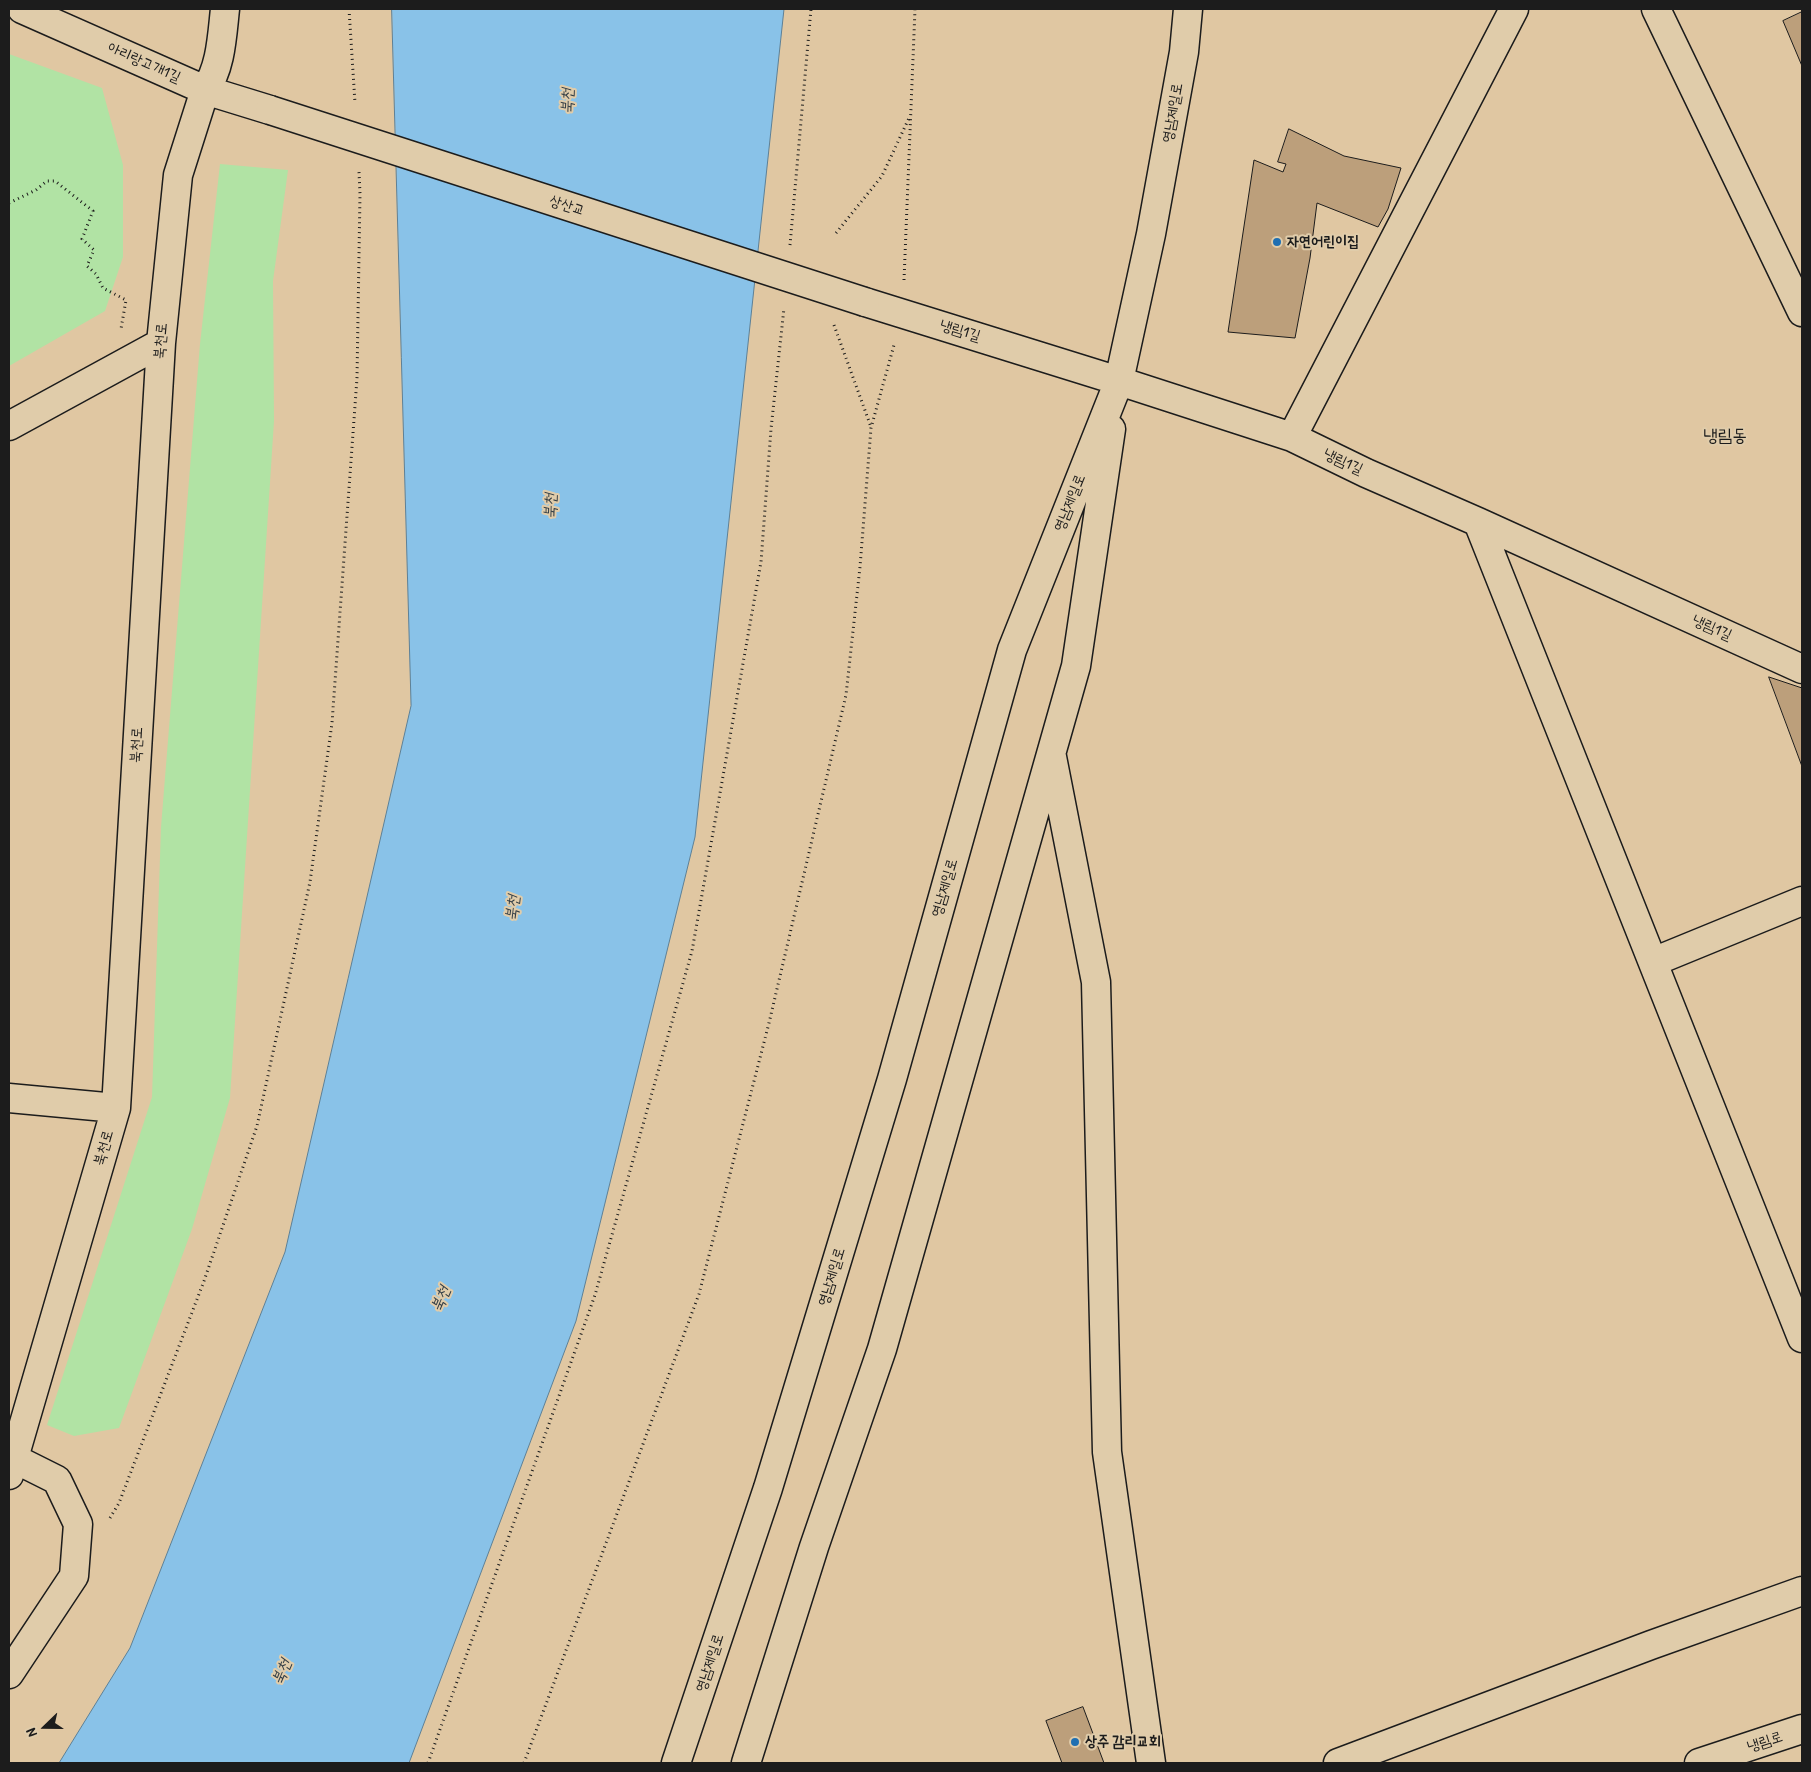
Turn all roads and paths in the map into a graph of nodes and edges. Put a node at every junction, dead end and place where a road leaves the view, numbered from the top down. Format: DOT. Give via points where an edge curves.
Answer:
graph roads {
  1 [pos="22,9"];
  2 [pos="225,9"];
  3 [pos="349,9"];
  4 [pos="811,9"];
  5 [pos="915,9"];
  6 [pos="1188,9"];
  7 [pos="1514,9"];
  8 [pos="1656,9"];
  9 [pos="205,90"];
  10 [pos="355,106"];
  11 [pos="270,110"];
  12 [pos="910,115"];
  13 [pos="358,165"];
  14 [pos="9,203"];
  15 [pos="836,233"];
  16 [pos="790,254"];
  17 [pos="784,302"];
  18 [pos="865,302"];
  19 [pos="1802,312"];
  20 [pos="902,313"];
  21 [pos="832,318"];
  22 [pos="160,344"];
  23 [pos="130,361"];
  24 [pos="1119,381"];
  25 [pos="9,426"];
  26 [pos="871,428"];
  27 [pos="1292,438"];
  28 [pos="1478,522"];
  29 [pos="1802,669"];
  30 [pos="1051,753"];
  31 [pos="1802,901"];
  32 [pos="1653,962"];
  33 [pos="9,1098"];
  34 [pos="116,1108"];
  35 [pos="1802,1338"];
  36 [pos="10,1463"];
  37 [pos="109,1519"];
  38 [pos="1802,1591"];
  39 [pos="9,1674"];
  40 [pos="1802,1729"];
  41 [pos="428,1763"];
  42 [pos="524,1763"];
  43 [pos="676,1763"];
  44 [pos="746,1763"];
  45 [pos="1151,1763"];
  46 [pos="1338,1763"];
  47 [pos="1699,1763"];
  1 -- 9 [label="street, 아리랑고개1길"];
  2 -- 9 [label="street, 북천로" via="221,46 211,82"];
  3 -- 10 [label="path"];
  4 -- 16 [label="path"];
  5 -- 12 [label="path"];
  6 -- 24 [label="street, 영남제일로" via="1184,52 1152,234"];
  7 -- 27 [label="street"];
  8 -- 19 [label="street"];
  9 -- 11 [label="street, 아리랑고개1길"];
  9 -- 22 [label="street, 북천로" via="178,175"];
  11 -- 18 [label="street, 상산교, bridge"];
  12 -- 15 [label="path" via="882,176"];
  12 -- 20 [label="path"];
  13 -- 37 [label="path" via="357,378 332,723 310,882 257,1126 204,1281 119,1503"];
  14 -- 23 [label="path" via="47,181 55,181 93,211 82,239 94,250 87,266 96,274 103,288 126,300 121,331"];
  17 -- 41 [label="path" via="761,562 692,951 596,1294"];
  18 -- 20 [label="street, 냉림1길"];
  20 -- 24 [label="street, 냉림1길"];
  20 -- 26 [label="path"];
  21 -- 26 [label="path"];
  22 -- 23 [label="street"];
  22 -- 34 [label="street, 북천로"];
  23 -- 25 [label="street"];
  24 -- 27 [label="street, 냉림1길"];
  24 -- 30 [label="street" via="1076,666"];
  24 -- 43 [label="street, 영남제일로" via="1012,650 892,1079 768,1488"];
  26 -- 42 [label="path" via="846,695 769,1024 699,1294"];
  27 -- 28 [label="street, 냉림1길"];
  28 -- 29 [label="street, 냉림1길"];
  28 -- 32 [label="street"];
  30 -- 44 [label="street" via="882,1349 814,1547"];
  30 -- 45 [label="street" via="1096,982 1107,1452"];
  31 -- 32 [label="street"];
  32 -- 35 [label="street"];
  33 -- 34 [label="street"];
  34 -- 36 [label="street, 북천로"];
  36 -- 39 [label="street" via="57,1480 78,1524 74,1576"];
  38 -- 46 [label="street"];
  40 -- 47 [label="street, 냉림로"];
}
